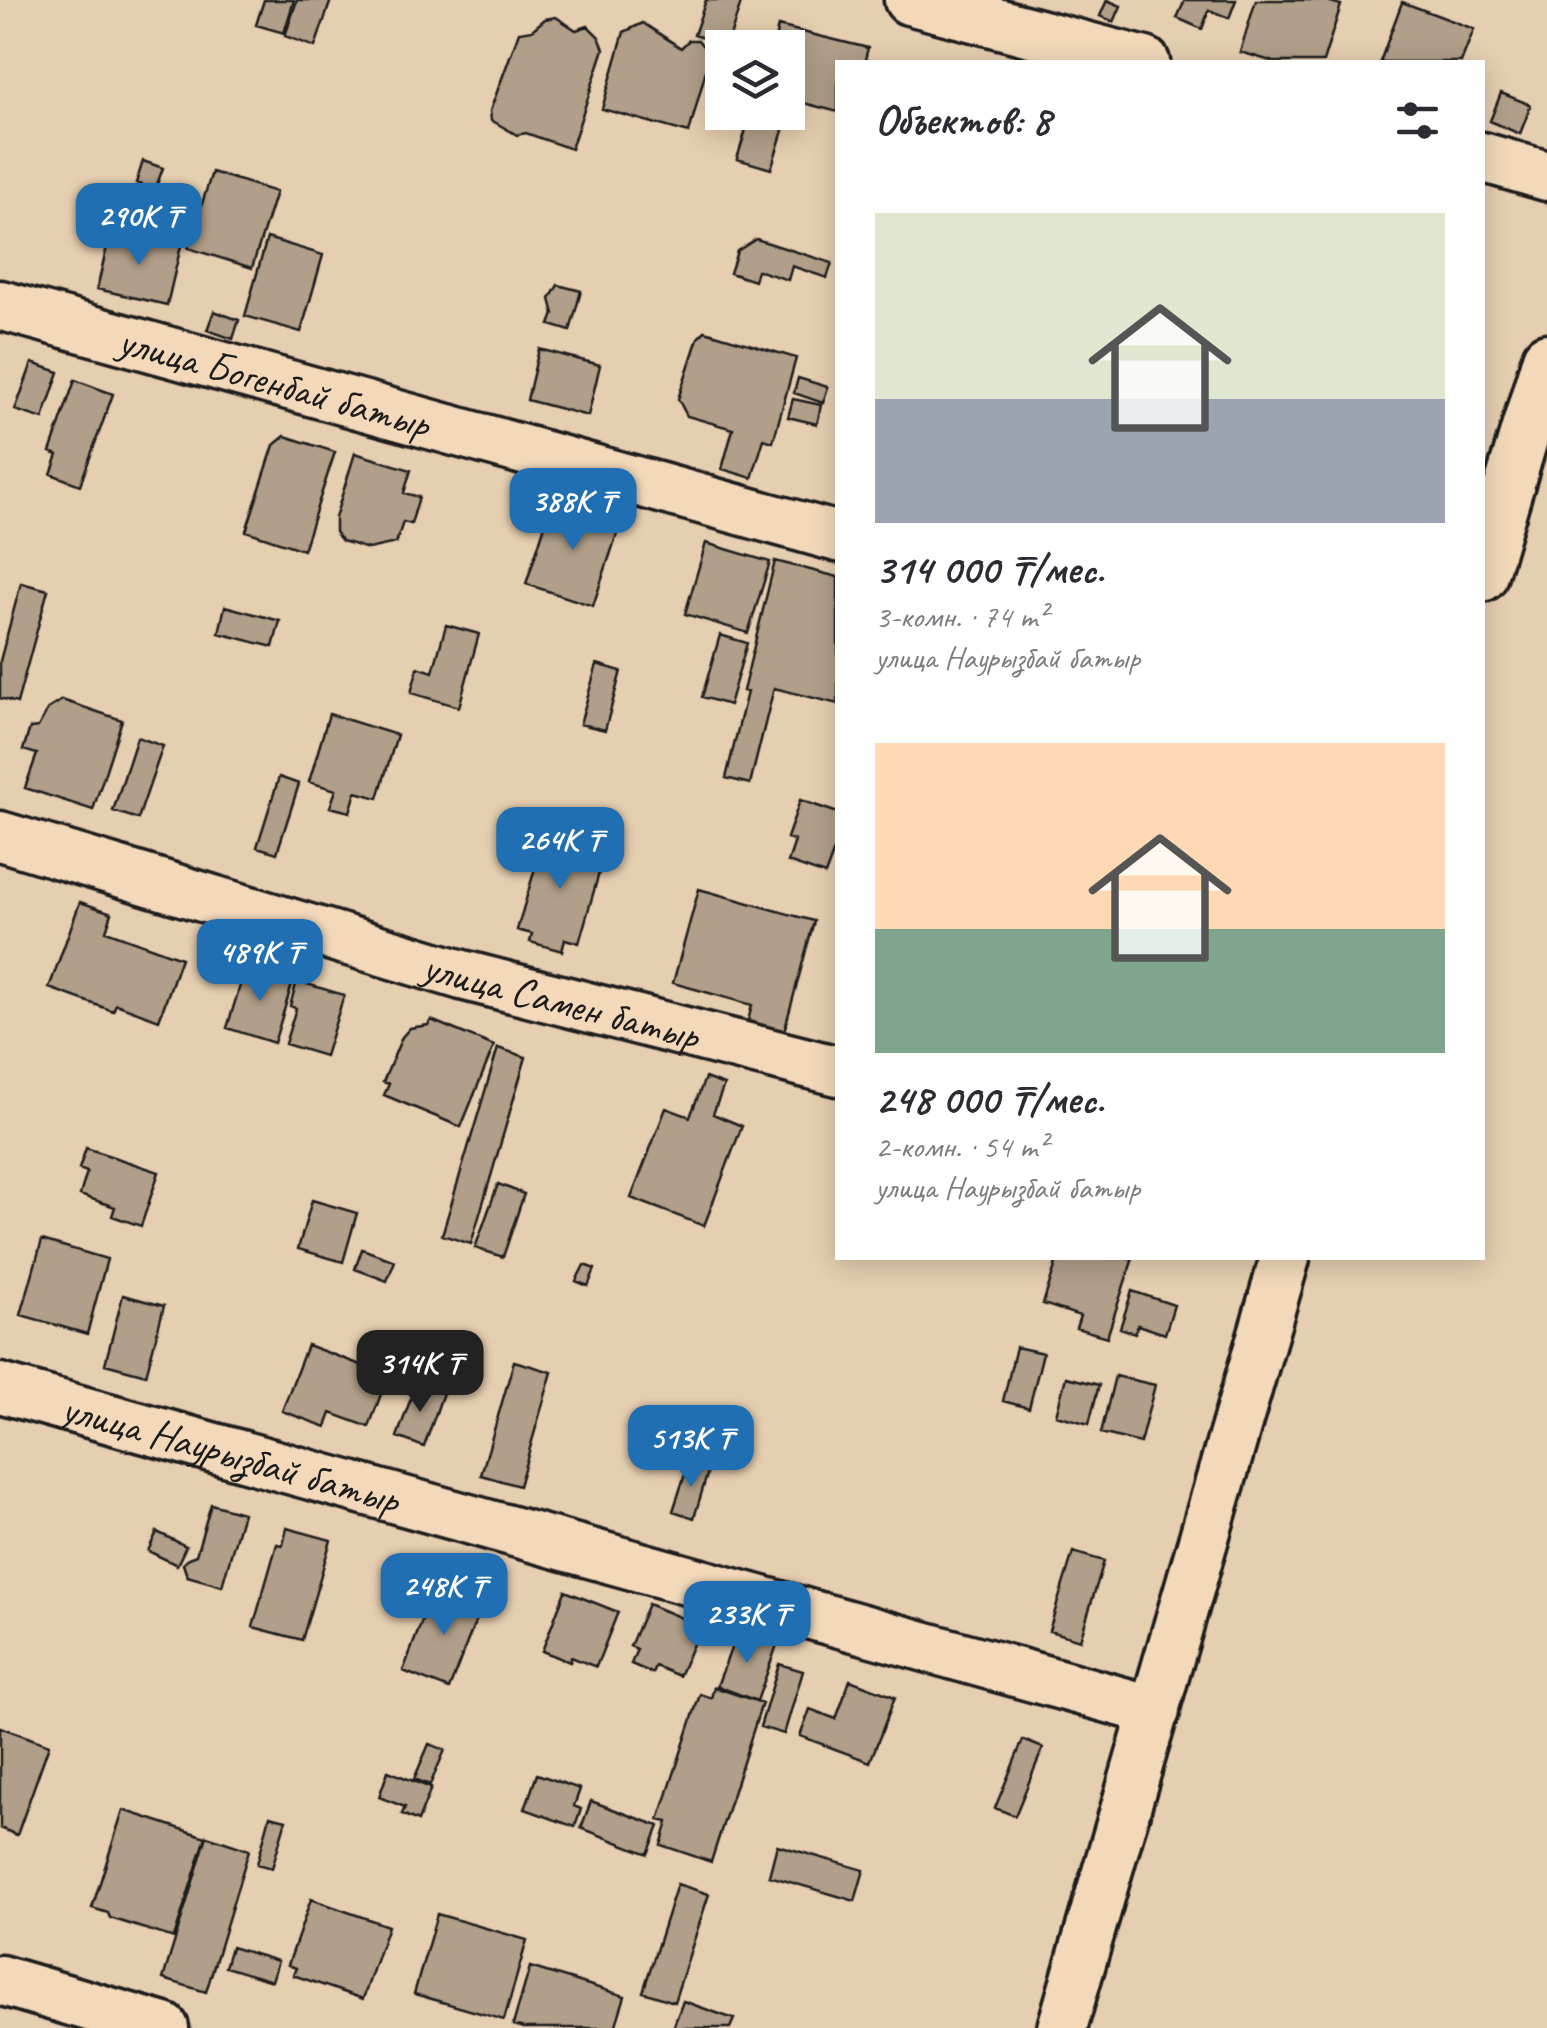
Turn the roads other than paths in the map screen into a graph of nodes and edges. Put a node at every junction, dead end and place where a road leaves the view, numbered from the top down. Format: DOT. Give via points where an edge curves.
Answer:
graph roads {
  1 [pos="910,0"];
  2 [pos="1136,60"];
  3 [pos="1485,159"];
  4 [pos="1547,176"];
  5 [pos="0,305"];
  6 [pos="1547,358"];
  7 [pos="835,536"];
  8 [pos="1485,567"];
  9 [pos="0,836"];
  10 [pos="835,1069"];
  11 [pos="1284,1260"];
  12 [pos="0,1388"];
  13 [pos="1156,1711"];
  14 [pos="0,1980"];
  15 [pos="164,2028"];
  16 [pos="1062,2028"];
  1 -- 2 [label="street"];
  3 -- 4 [label="street"];
  5 -- 7 [label="street, улица Богенбай батыр"];
  6 -- 8 [label="street"];
  9 -- 10 [label="street, улица Самен батыр" via="462,975"];
  11 -- 13 [label="street"];
  12 -- 13 [label="street, улица Наурызбай батыр"];
  13 -- 16 [label="street"];
  14 -- 15 [label="street"];
}
